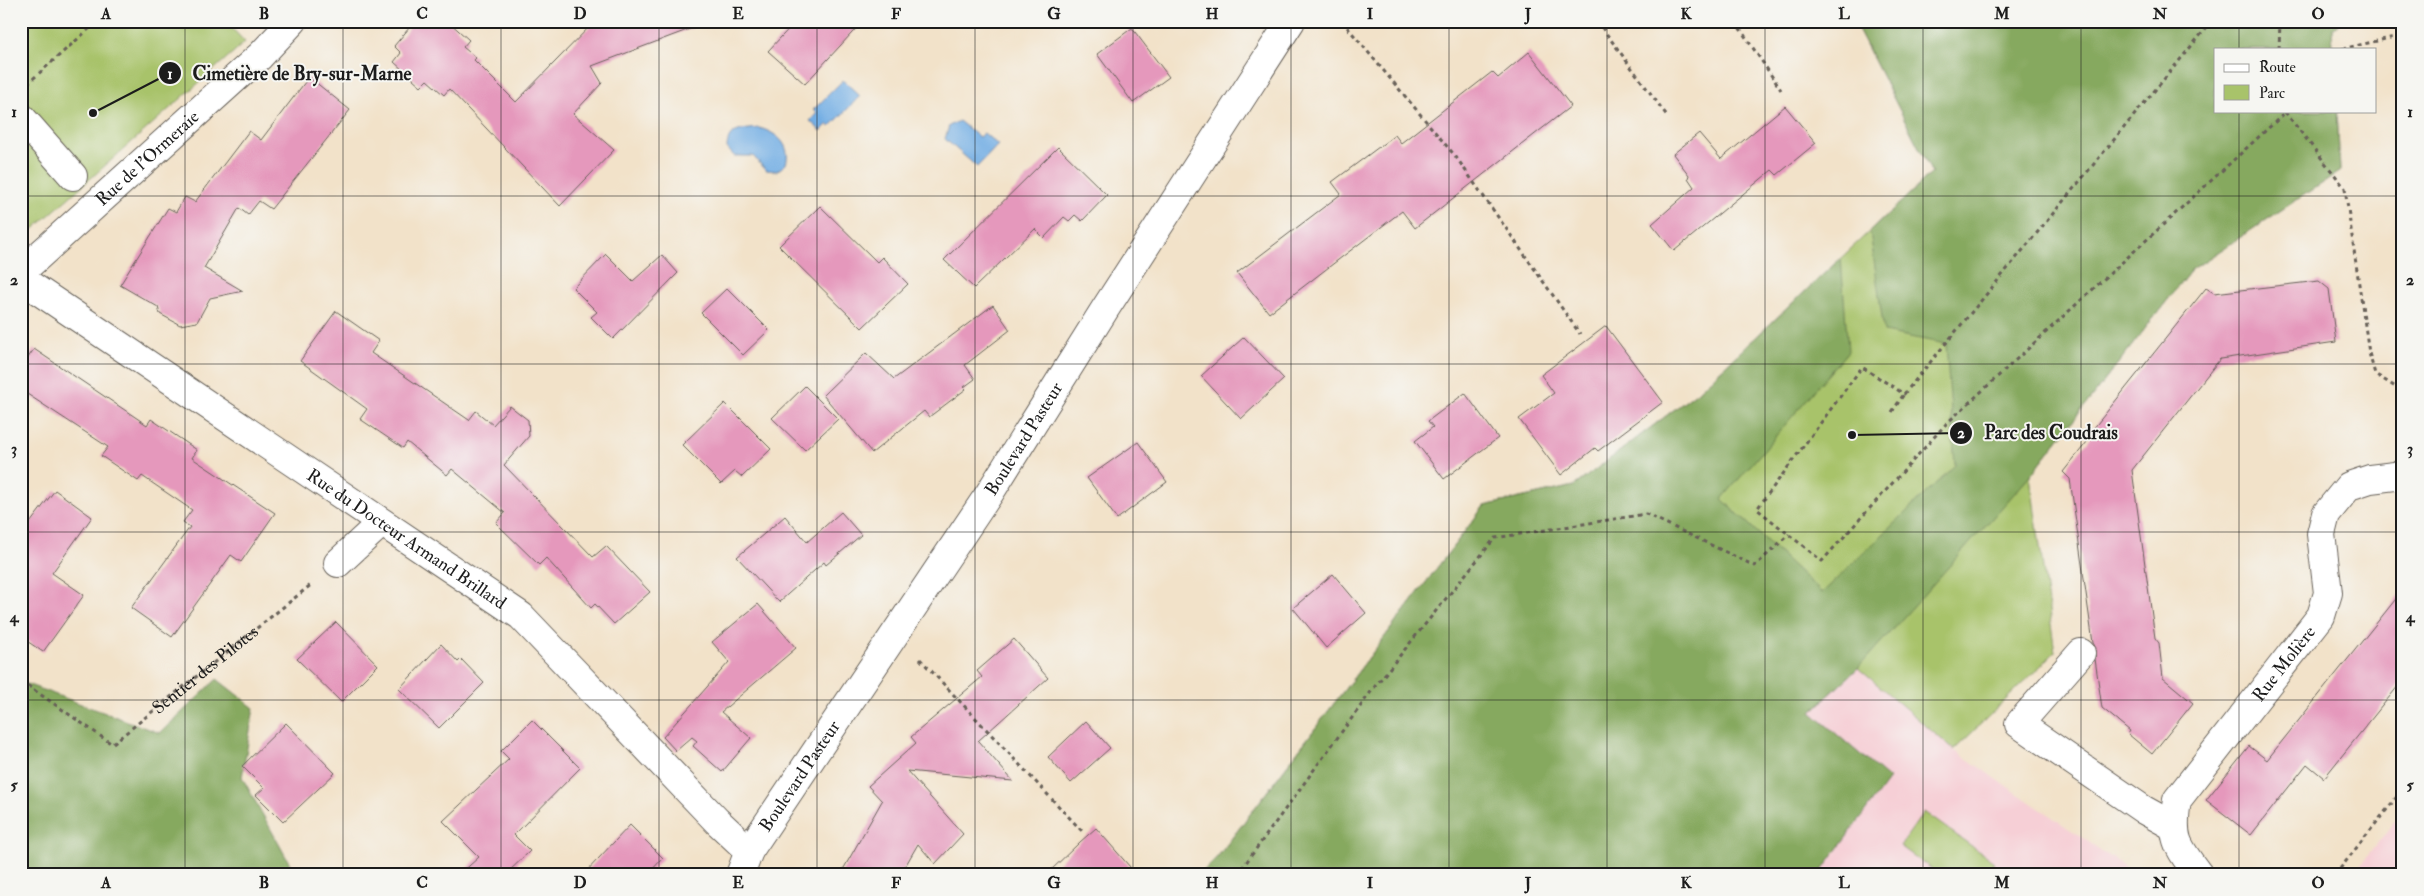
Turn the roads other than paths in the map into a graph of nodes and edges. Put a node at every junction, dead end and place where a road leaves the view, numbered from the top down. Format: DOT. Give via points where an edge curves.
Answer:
graph roads {
  1 [pos="293,21"];
  2 [pos="1291,21"];
  3 [pos="21,117"];
  4 [pos="73,176"];
  5 [pos="21,272"];
  6 [pos="21,279"];
  7 [pos="2403,475"];
  8 [pos="381,523"];
  9 [pos="338,563"];
  10 [pos="2081,653"];
  11 [pos="2173,826"];
  12 [pos="745,863"];
  13 [pos="725,875"];
  14 [pos="2199,875"];
  1 -- 5 [label="street, Rue de l'Ormeraie" via="260,56"];
  2 -- 12 [label="street, Boulevard Pasteur" via="989,494"];
  3 -- 4 [label="street"];
  6 -- 8 [label="street, Rue du Docteur Armand Brillard"];
  7 -- 11 [label="street, Rue Molière" via="2370,479 2349,486 2326,514 2321,534 2328,593 2321,616 2177,800"];
  8 -- 9 [label="street"];
  8 -- 12 [label="street, Rue du Docteur Armand Brillard" via="521,616 710,814"];
  10 -- 11 [label="street" via="2019,724 2144,810"];
  11 -- 14 [label="street, Rue Molière" via="2180,850"];
  12 -- 13 [label="street, Boulevard Pasteur"];
}
